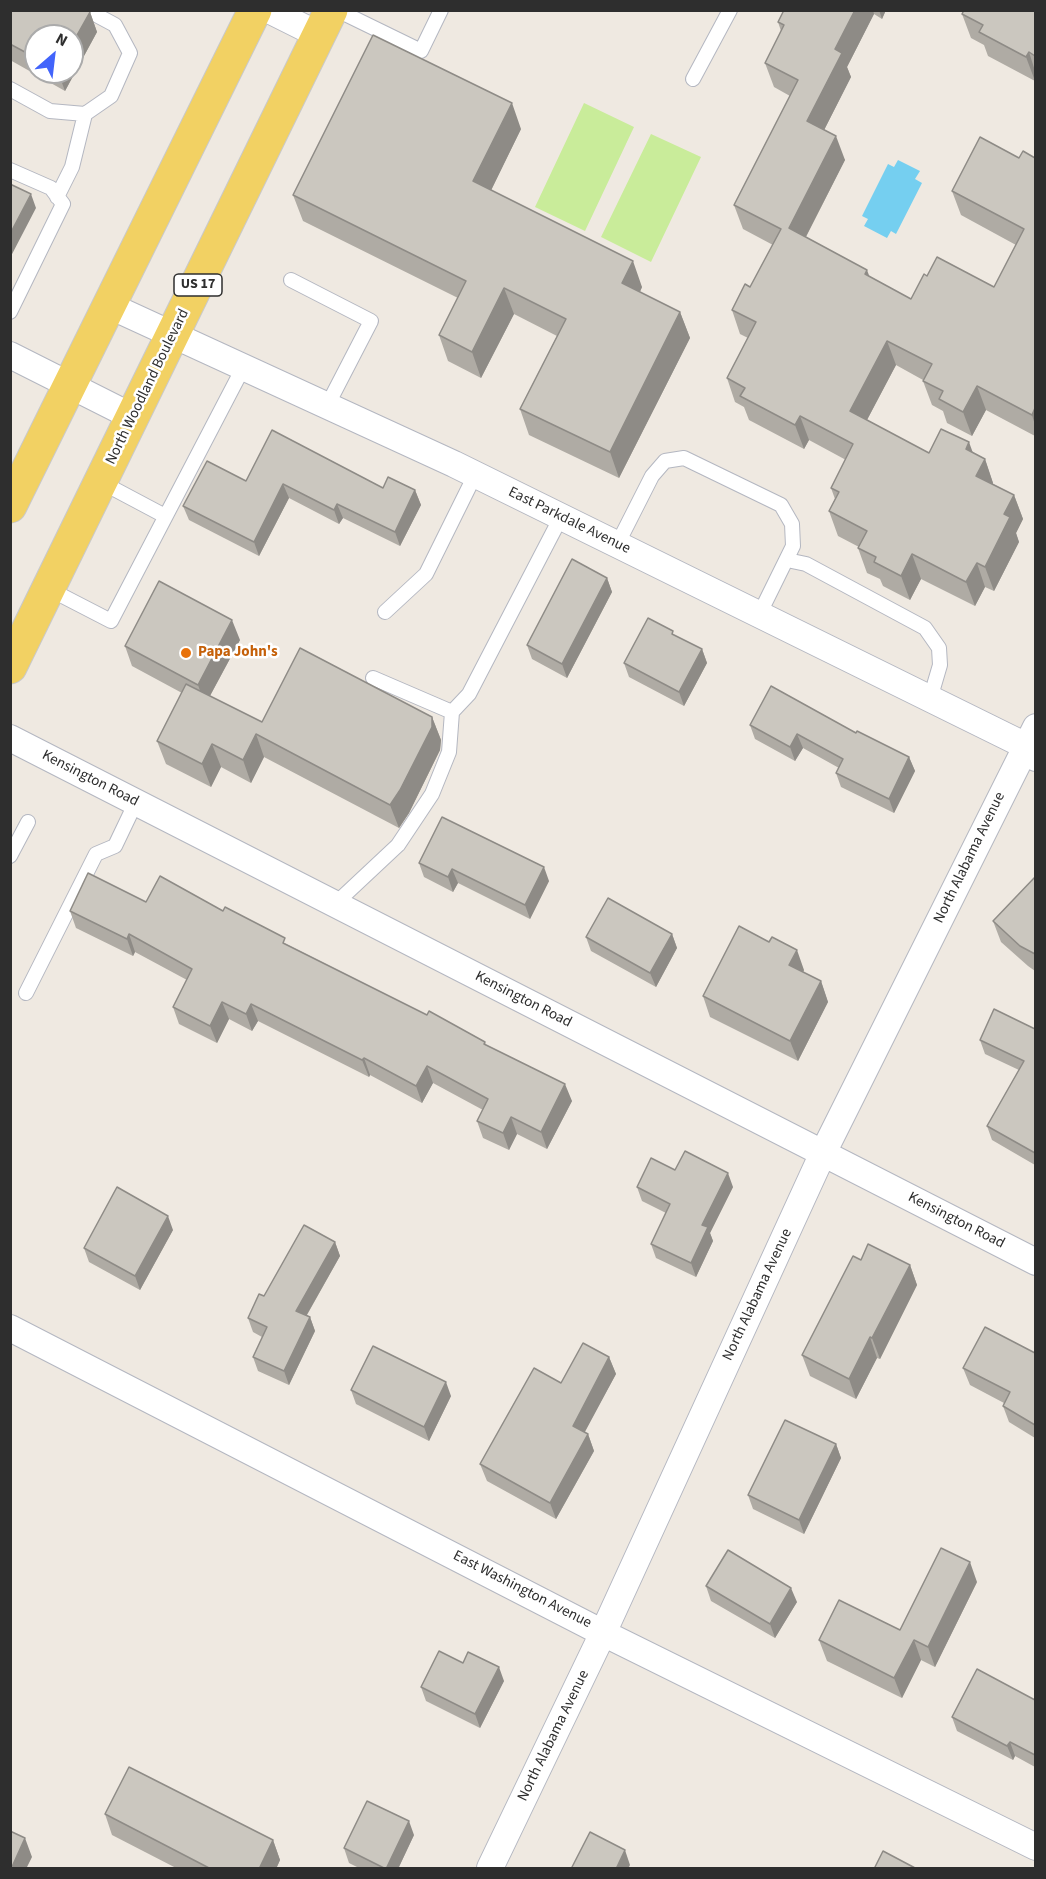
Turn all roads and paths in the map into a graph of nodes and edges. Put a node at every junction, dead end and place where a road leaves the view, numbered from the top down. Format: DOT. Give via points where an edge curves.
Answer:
graph roads {
  1 [pos="87,10"];
  2 [pos="255,10"];
  3 [pos="269,10"];
  4 [pos="441,10"];
  5 [pos="730,10"];
  6 [pos="329,19"];
  7 [pos="693,79"];
  8 [pos="10,89"];
  9 [pos="85,114"];
  10 [pos="10,170"];
  11 [pos="57,197"];
  12 [pos="291,280"];
  13 [pos="108,305"];
  14 [pos="10,312"];
  15 [pos="173,335"];
  16 [pos="10,355"];
  17 [pos="243,368"];
  18 [pos="70,384"];
  19 [pos="327,406"];
  20 [pos="133,417"];
  21 [pos="476,475"];
  22 [pos="101,482"];
  23 [pos="10,506"];
  24 [pos="165,516"];
  25 [pos="561,517"];
  26 [pos="617,545"];
  27 [pos="787,560"];
  28 [pos="49,589"];
  29 [pos="385,612"];
  30 [pos="759,615"];
  31 [pos="10,667"];
  32 [pos="373,678"];
  33 [pos="930,699"];
  34 [pos="452,712"];
  35 [pos="10,738"];
  36 [pos="1033,744"];
  37 [pos="136,802"];
  38 [pos="28,822"];
  39 [pos="10,856"];
  40 [pos="335,904"];
  41 [pos="26,993"];
  42 [pos="823,1153"];
  43 [pos="1035,1262"];
  44 [pos="10,1328"];
  45 [pos="603,1632"];
  46 [pos="1035,1848"];
  47 [pos="490,1869"];
  1 -- 9 [label="lane" via="115,25 130,53 111,96"];
  2 -- 13 [label="main road"];
  3 -- 6 [label="street"];
  4 -- 6 [label="lane" via="421,51"];
  5 -- 7 [label="lane"];
  6 -- 15 [label="main road, North Woodland Boulevard / US 17"];
  8 -- 9 [label="lane" via="50,111"];
  9 -- 11 [label="lane" via="72,167"];
  10 -- 11 [label="lane" via="51,188"];
  11 -- 14 [label="lane" via="63,204"];
  12 -- 19 [label="lane" via="371,321"];
  13 -- 15 [label="street, East Parkdale Avenue"];
  13 -- 18 [label="main road"];
  15 -- 17 [label="street, East Parkdale Avenue"];
  15 -- 20 [label="main road, North Woodland Boulevard / US 17"];
  16 -- 18 [label="street"];
  17 -- 19 [label="street, East Parkdale Avenue"];
  17 -- 24 [label="lane"];
  18 -- 20 [label="street"];
  18 -- 23 [label="main road"];
  19 -- 21 [label="street, East Parkdale Avenue"];
  20 -- 22 [label="main road, North Woodland Boulevard / US 17"];
  21 -- 25 [label="street, East Parkdale Avenue"];
  21 -- 29 [label="lane" via="426,574"];
  22 -- 24 [label="lane"];
  22 -- 28 [label="main road, North Woodland Boulevard / US 17"];
  24 -- 28 [label="lane" via="111,621"];
  25 -- 26 [label="street, East Parkdale Avenue"];
  25 -- 34 [label="lane" via="469,694"];
  26 -- 27 [label="lane" via="652,476 665,461 684,458 781,505 792,524 793,546"];
  26 -- 30 [label="street, East Parkdale Avenue"];
  27 -- 30 [label="lane"];
  27 -- 33 [label="lane" via="806,564 925,628 939,648 940,664"];
  28 -- 31 [label="main road, North Woodland Boulevard / US 17"];
  30 -- 33 [label="street, East Parkdale Avenue"];
  32 -- 34 [label="lane"];
  33 -- 36 [label="street, East Parkdale Avenue"];
  34 -- 40 [label="lane" via="449,752 432,794 398,845"];
  35 -- 37 [label="street, Kensington Road"];
  36 -- 42 [label="street, North Alabama Avenue"];
  37 -- 40 [label="street, Kensington Road"];
  37 -- 41 [label="lane" via="115,846 96,854"];
  38 -- 39 [label="lane"];
  40 -- 42 [label="street, Kensington Road"];
  42 -- 43 [label="street, Kensington Road"];
  42 -- 45 [label="street, North Alabama Avenue"];
  44 -- 45 [label="street, East Washington Avenue"];
  45 -- 46 [label="street, East Washington Avenue"];
  45 -- 47 [label="street, North Alabama Avenue"];
}
